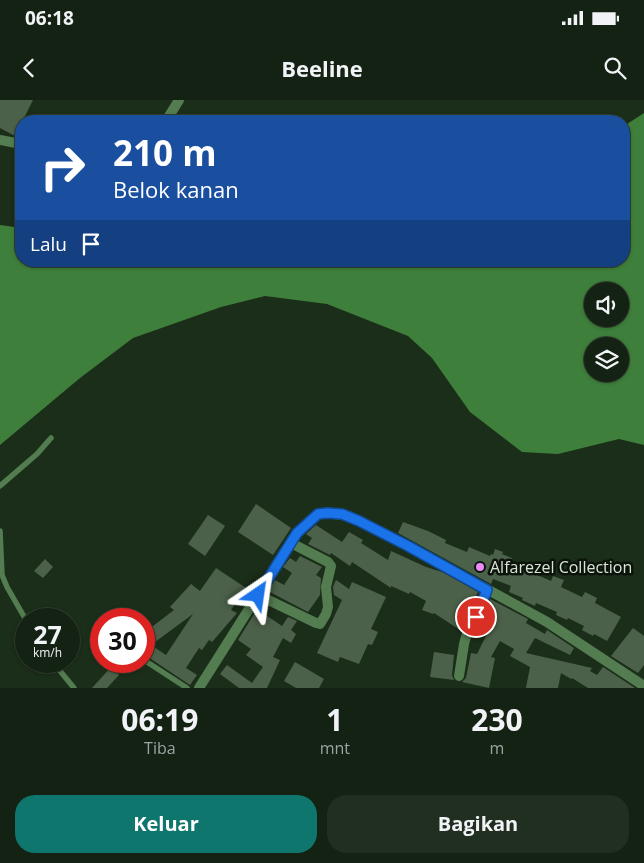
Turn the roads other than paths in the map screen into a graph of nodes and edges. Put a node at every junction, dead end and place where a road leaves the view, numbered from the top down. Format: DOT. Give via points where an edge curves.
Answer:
graph roads {
  1 [pos="179,100"];
  2 [pos="170,115"];
  3 [pos="0,140"];
  4 [pos="15,143"];
  5 [pos="51,438"];
  6 [pos="0,486"];
  7 [pos="0,531"];
  8 [pos="291,543"];
  9 [pos="487,590"];
  10 [pos="258,595"];
  11 [pos="19,608"];
  12 [pos="155,667"];
  13 [pos="62,673"];
  14 [pos="459,676"];
  15 [pos="644,686"];
  16 [pos="74,688"];
  17 [pos="187,688"];
  18 [pos="199,688"];
  1 -- 2 [label="street"];
  3 -- 4 [label="street"];
  5 -- 6 [label="lane"];
  7 -- 11 [label="lane" via="2,575"];
  8 -- 9 [label="street" via="318,514 342,514"];
  8 -- 10 [label="street"];
  8 -- 10 [label="street" via="331,566 326,588 326,614 320,624"];
  9 -- 14 [label="street" via="468,630"];
  9 -- 15 [label="street" via="547,622"];
  10 -- 18 [label="street"];
  12 -- 17 [label="lane"];
  13 -- 16 [label="lane"];
}
